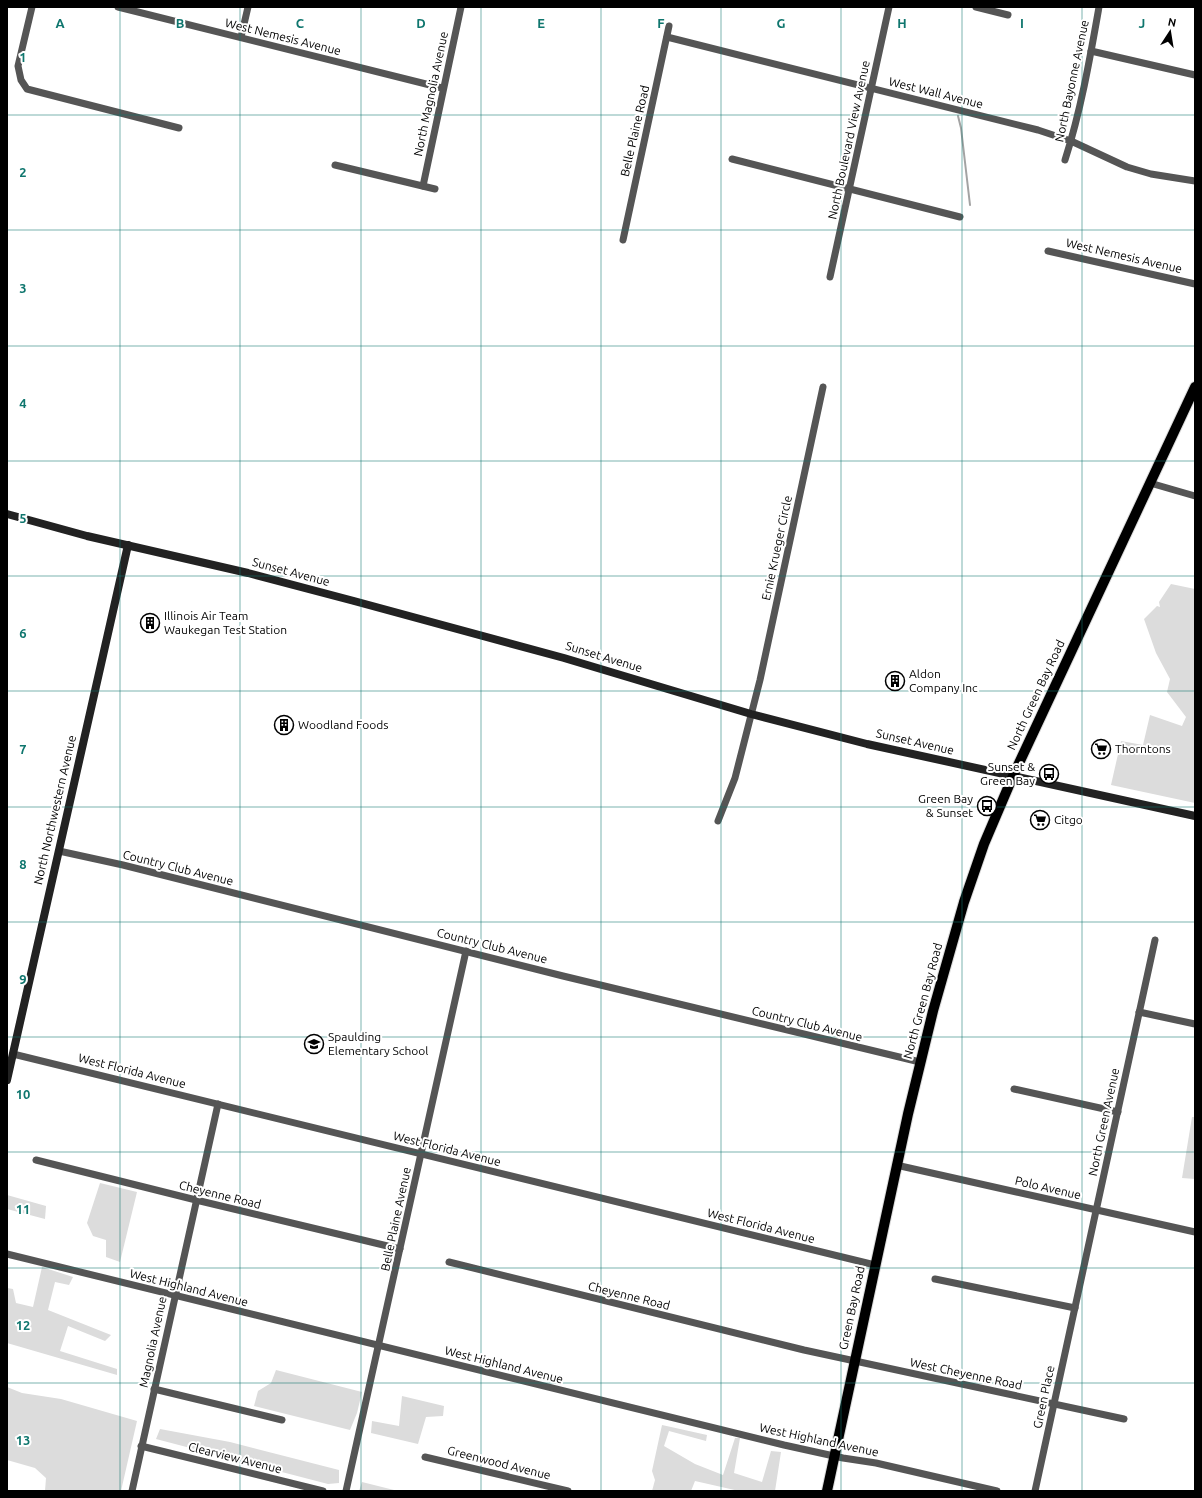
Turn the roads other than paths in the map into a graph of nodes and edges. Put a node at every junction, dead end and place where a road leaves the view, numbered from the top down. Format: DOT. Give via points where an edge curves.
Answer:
graph roads {
  1 [pos="32,7"];
  2 [pos="118,7"];
  3 [pos="248,7"];
  4 [pos="461,7"];
  5 [pos="889,7"];
  6 [pos="976,7"];
  7 [pos="1099,7"];
  8 [pos="1008,15"];
  9 [pos="669,26"];
  10 [pos="241,37"];
  11 [pos="667,37"];
  12 [pos="1091,52"];
  13 [pos="1195,75"];
  14 [pos="442,88"];
  15 [pos="871,89"];
  16 [pos="179,128"];
  17 [pos="1071,141"];
  18 [pos="732,159"];
  19 [pos="1065,160"];
  20 [pos="335,165"];
  21 [pos="1195,181"];
  22 [pos="422,186"];
  23 [pos="435,189"];
  24 [pos="850,189"];
  25 [pos="960,217"];
  26 [pos="623,240"];
  27 [pos="1048,251"];
  28 [pos="830,277"];
  29 [pos="1195,284"];
  30 [pos="823,387"];
  31 [pos="1195,387"];
  32 [pos="1150,483"];
  33 [pos="1195,496"];
  34 [pos="7,514"];
  35 [pos="128,545"];
  36 [pos="751,714"];
  37 [pos="1013,776"];
  38 [pos="1195,816"];
  39 [pos="718,821"];
  40 [pos="59,851"];
  41 [pos="1155,940"];
  42 [pos="466,951"];
  43 [pos="1139,1012"];
  44 [pos="1195,1024"];
  45 [pos="13,1054"];
  46 [pos="920,1062"];
  47 [pos="7,1080"];
  48 [pos="1014,1089"];
  49 [pos="218,1104"];
  50 [pos="1118,1112"];
  51 [pos="421,1154"];
  52 [pos="36,1160"];
  53 [pos="896,1166"];
  54 [pos="196,1200"];
  55 [pos="1096,1210"];
  56 [pos="1195,1232"];
  57 [pos="400,1249"];
  58 [pos="7,1254"];
  59 [pos="449,1262"];
  60 [pos="875,1265"];
  61 [pos="935,1279"];
  62 [pos="175,1295"];
  63 [pos="1075,1308"];
  64 [pos="379,1346"];
  65 [pos="804,1350"];
  66 [pos="854,1361"];
  67 [pos="154,1389"];
  68 [pos="1054,1404"];
  69 [pos="1124,1419"];
  70 [pos="282,1420"];
  71 [pos="141,1446"];
  72 [pos="834,1456"];
  73 [pos="425,1457"];
  74 [pos="132,1491"];
  75 [pos="323,1491"];
  76 [pos="346,1491"];
  77 [pos="568,1491"];
  78 [pos="827,1491"];
  79 [pos="997,1491"];
  80 [pos="1036,1491"];
  1 -- 16 [label="street" via="18,66 21,80 27,89"];
  2 -- 10 [label="street, West Nemesis Avenue"];
  3 -- 10 [label="street"];
  4 -- 14 [label="street, North Magnolia Avenue"];
  5 -- 15 [label="street, North Boulevard View Avenue"];
  6 -- 8 [label="street"];
  7 -- 12 [label="street, North Bayonne Avenue"];
  9 -- 11 [label="street, Belle Plaine Road"];
  10 -- 14 [label="street, West Nemesis Avenue"];
  11 -- 15 [label="street, West Wall Avenue"];
  11 -- 26 [label="street, Belle Plaine Road"];
  12 -- 13 [label="street"];
  12 -- 17 [label="street, North Bayonne Avenue"];
  14 -- 22 [label="street, North Magnolia Avenue"];
  15 -- 17 [label="street, West Wall Avenue" via="1038,130"];
  15 -- 24 [label="street, North Boulevard View Avenue"];
  17 -- 19 [label="street, North Bayonne Avenue"];
  17 -- 21 [label="street, West Wall Avenue" via="1116,162 1151,174"];
  18 -- 24 [label="street"];
  20 -- 22 [label="street"];
  22 -- 23 [label="street"];
  24 -- 25 [label="street"];
  24 -- 28 [label="street, North Boulevard View Avenue"];
  27 -- 29 [label="street, West Nemesis Avenue"];
  30 -- 36 [label="street, Ernie Krueger Circle"];
  31 -- 32 [label="main road, North Green Bay Road"];
  32 -- 33 [label="street"];
  32 -- 37 [label="main road, North Green Bay Road"];
  34 -- 35 [label="street, Sunset Avenue"];
  35 -- 36 [label="street, Sunset Avenue" via="254,575 550,654"];
  35 -- 40 [label="street, North Northwestern Avenue"];
  36 -- 37 [label="street, Sunset Avenue"];
  36 -- 39 [label="street, Ernie Krueger Circle" via="734,778"];
  37 -- 38 [label="street, Sunset Avenue"];
  37 -- 46 [label="main road, North Green Bay Road" via="984,844 964,902"];
  40 -- 42 [label="street, Country Club Avenue"];
  40 -- 45 [label="street, North Northwestern Avenue"];
  41 -- 43 [label="street, North Green Avenue"];
  42 -- 46 [label="street, Country Club Avenue"];
  42 -- 51 [label="street, Belle Plaine Avenue"];
  43 -- 44 [label="street"];
  43 -- 50 [label="street, North Green Avenue"];
  45 -- 47 [label="street, North Northwestern Avenue"];
  45 -- 49 [label="street, West Florida Avenue"];
  46 -- 53 [label="main road, North Green Bay Road"];
  48 -- 50 [label="street"];
  49 -- 51 [label="street, West Florida Avenue"];
  49 -- 54 [label="street, Magnolia Avenue"];
  50 -- 55 [label="street, North Green Avenue"];
  51 -- 57 [label="street, Belle Plaine Avenue"];
  51 -- 60 [label="street, West Florida Avenue"];
  52 -- 54 [label="street, Cheyenne Road"];
  53 -- 55 [label="street, Polo Avenue"];
  53 -- 60 [label="main road, Green Bay Road"];
  54 -- 57 [label="street, Cheyenne Road"];
  54 -- 62 [label="street, Magnolia Avenue"];
  55 -- 56 [label="street, Polo Avenue"];
  55 -- 63 [label="street, North Green Avenue"];
  57 -- 64 [label="street, Belle Plaine Avenue"];
  58 -- 62 [label="street, West Highland Avenue"];
  59 -- 65 [label="street, Cheyenne Road"];
  60 -- 66 [label="main road, Green Bay Road"];
  61 -- 63 [label="street"];
  62 -- 64 [label="street, West Highland Avenue"];
  62 -- 67 [label="street, Magnolia Avenue"];
  63 -- 68 [label="street, Green Place"];
  64 -- 72 [label="street, West Highland Avenue"];
  64 -- 76 [label="street, Belle Plaine Avenue"];
  65 -- 66 [label="street, West Cheyenne Road"];
  66 -- 68 [label="street, West Cheyenne Road"];
  66 -- 72 [label="main road, Green Bay Road"];
  67 -- 70 [label="street"];
  67 -- 71 [label="street, Magnolia Avenue"];
  68 -- 69 [label="street, West Cheyenne Road"];
  68 -- 80 [label="street, Green Place"];
  71 -- 74 [label="street, Magnolia Avenue"];
  71 -- 75 [label="street, Clearview Avenue"];
  72 -- 78 [label="main road"];
  72 -- 79 [label="street, West Highland Avenue"];
  73 -- 77 [label="street, Greenwood Avenue"];
}
